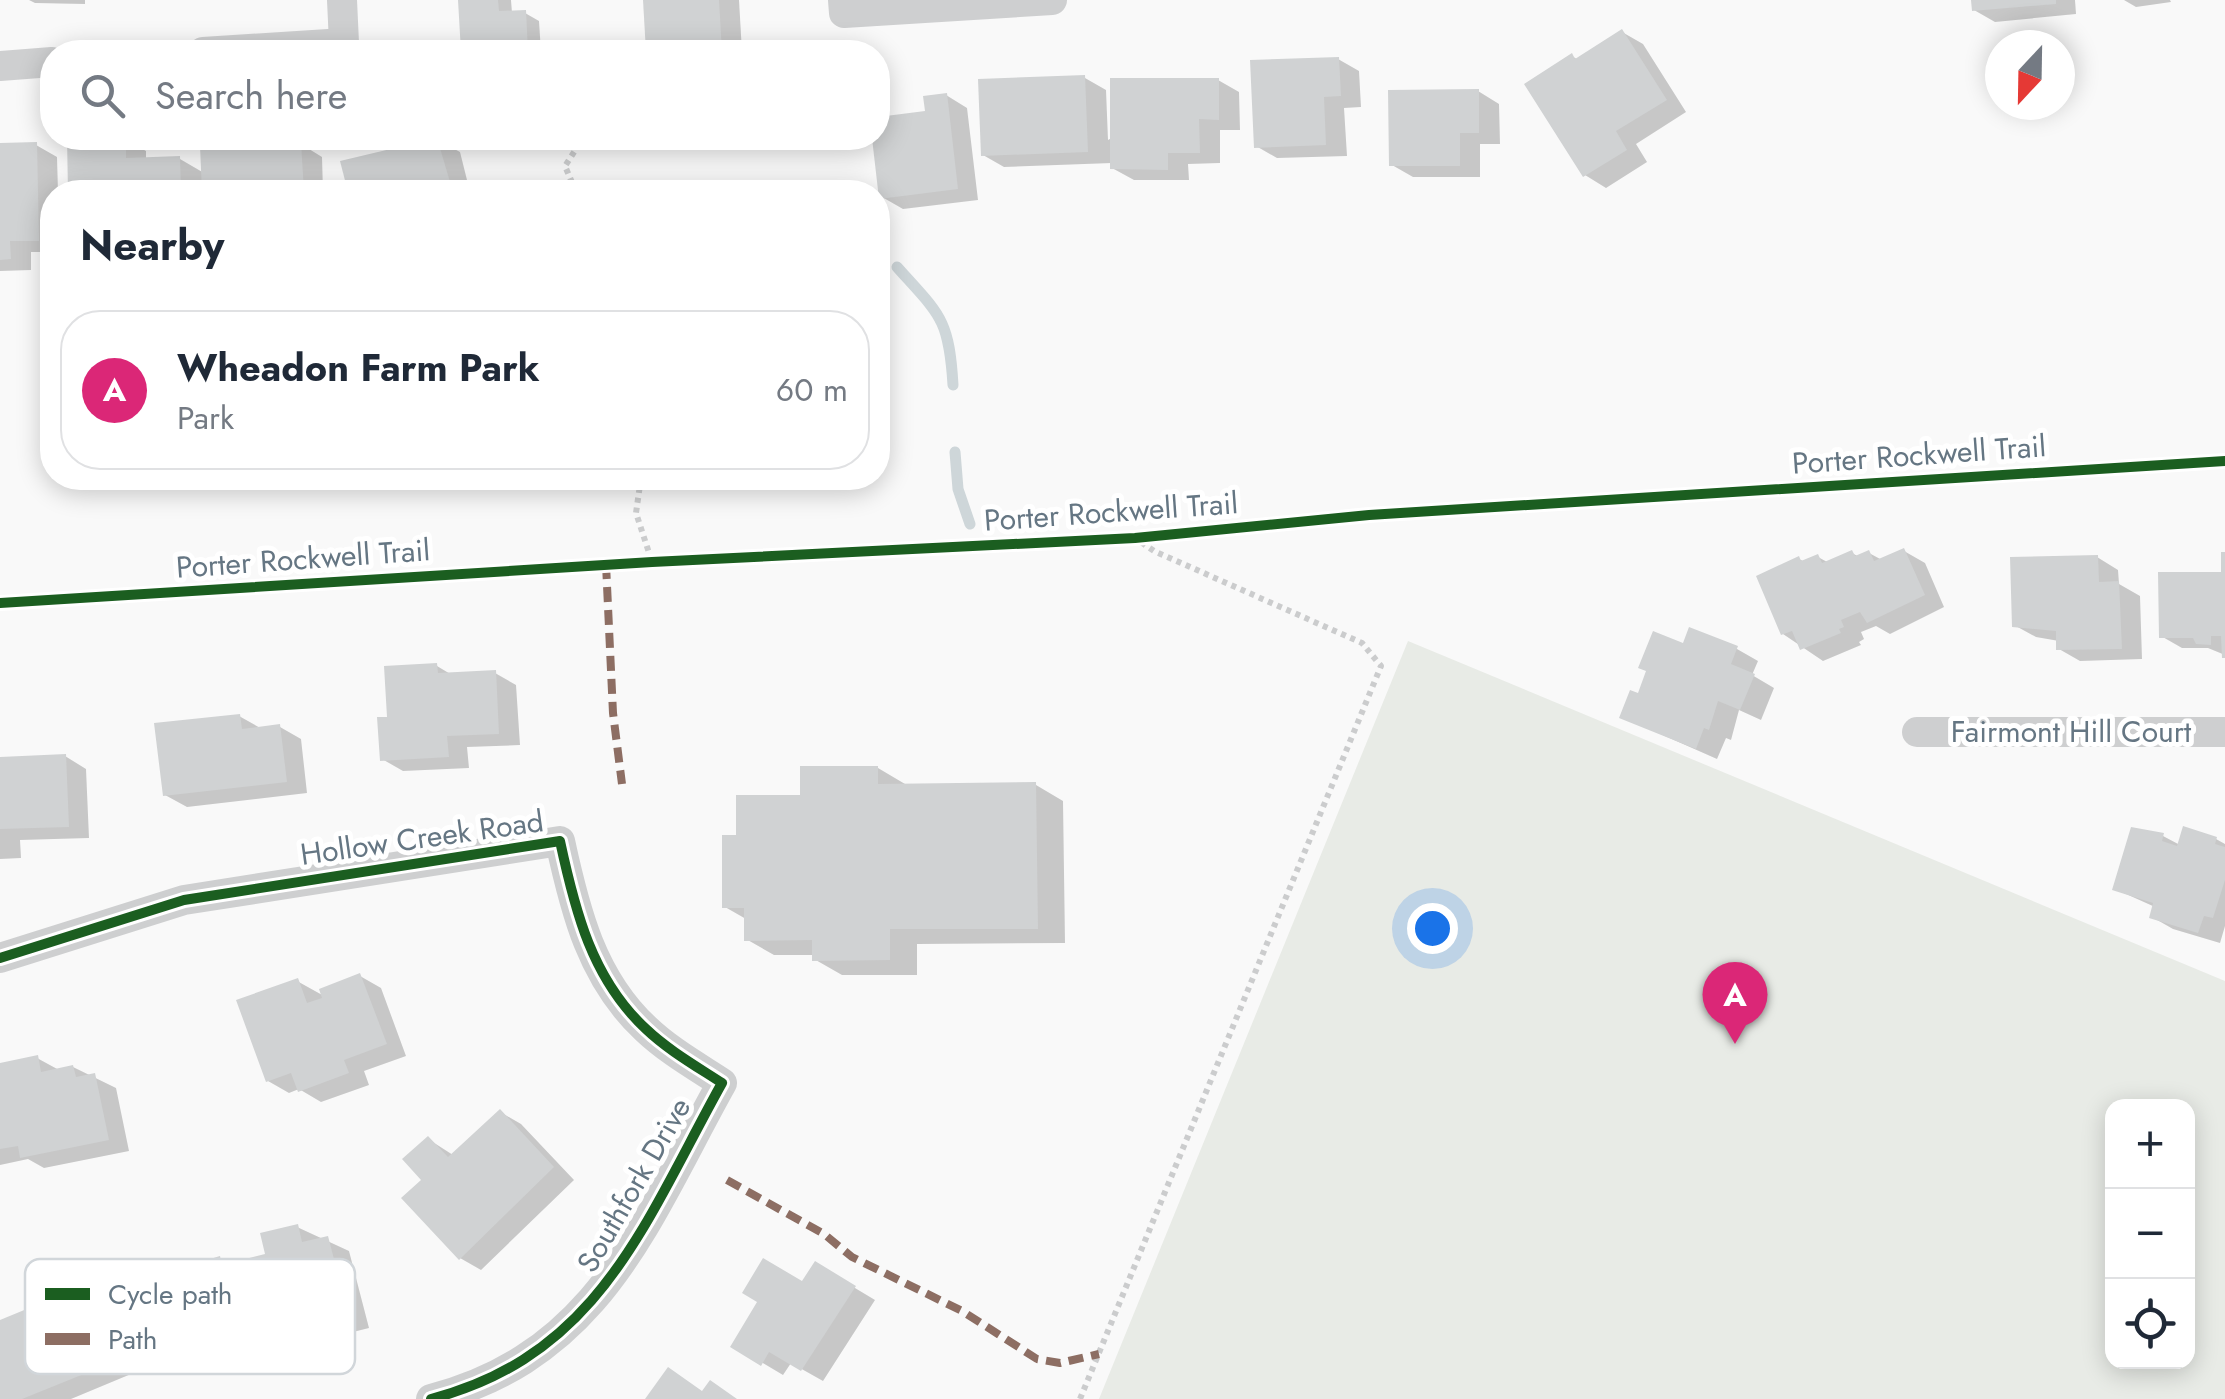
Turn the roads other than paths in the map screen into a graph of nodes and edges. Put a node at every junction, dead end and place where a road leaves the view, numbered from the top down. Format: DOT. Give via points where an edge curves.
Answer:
graph roads {
  1 [pos="342,0"];
  2 [pos="843,0"];
  3 [pos="1052,0"];
  4 [pos="344,40"];
  5 [pos="40,63"];
  6 [pos="0,66"];
  7 [pos="1917,732"];
  8 [pos="2225,732"];
  9 [pos="0,958"];
  10 [pos="722,1083"];
  11 [pos="432,1399"];
  1 -- 4 [label="street"];
  2 -- 3 [label="street" via="844,14"];
  5 -- 6 [label="street"];
  7 -- 8 [label="street, Fairmont Hill Court"];
  9 -- 10 [label="street, Hollow Creek Road" via="184,900 560,841 590,952 615,993 645,1028"];
  10 -- 11 [label="street, Southfork Drive" via="599,1295 534,1356 495,1378"];
}
